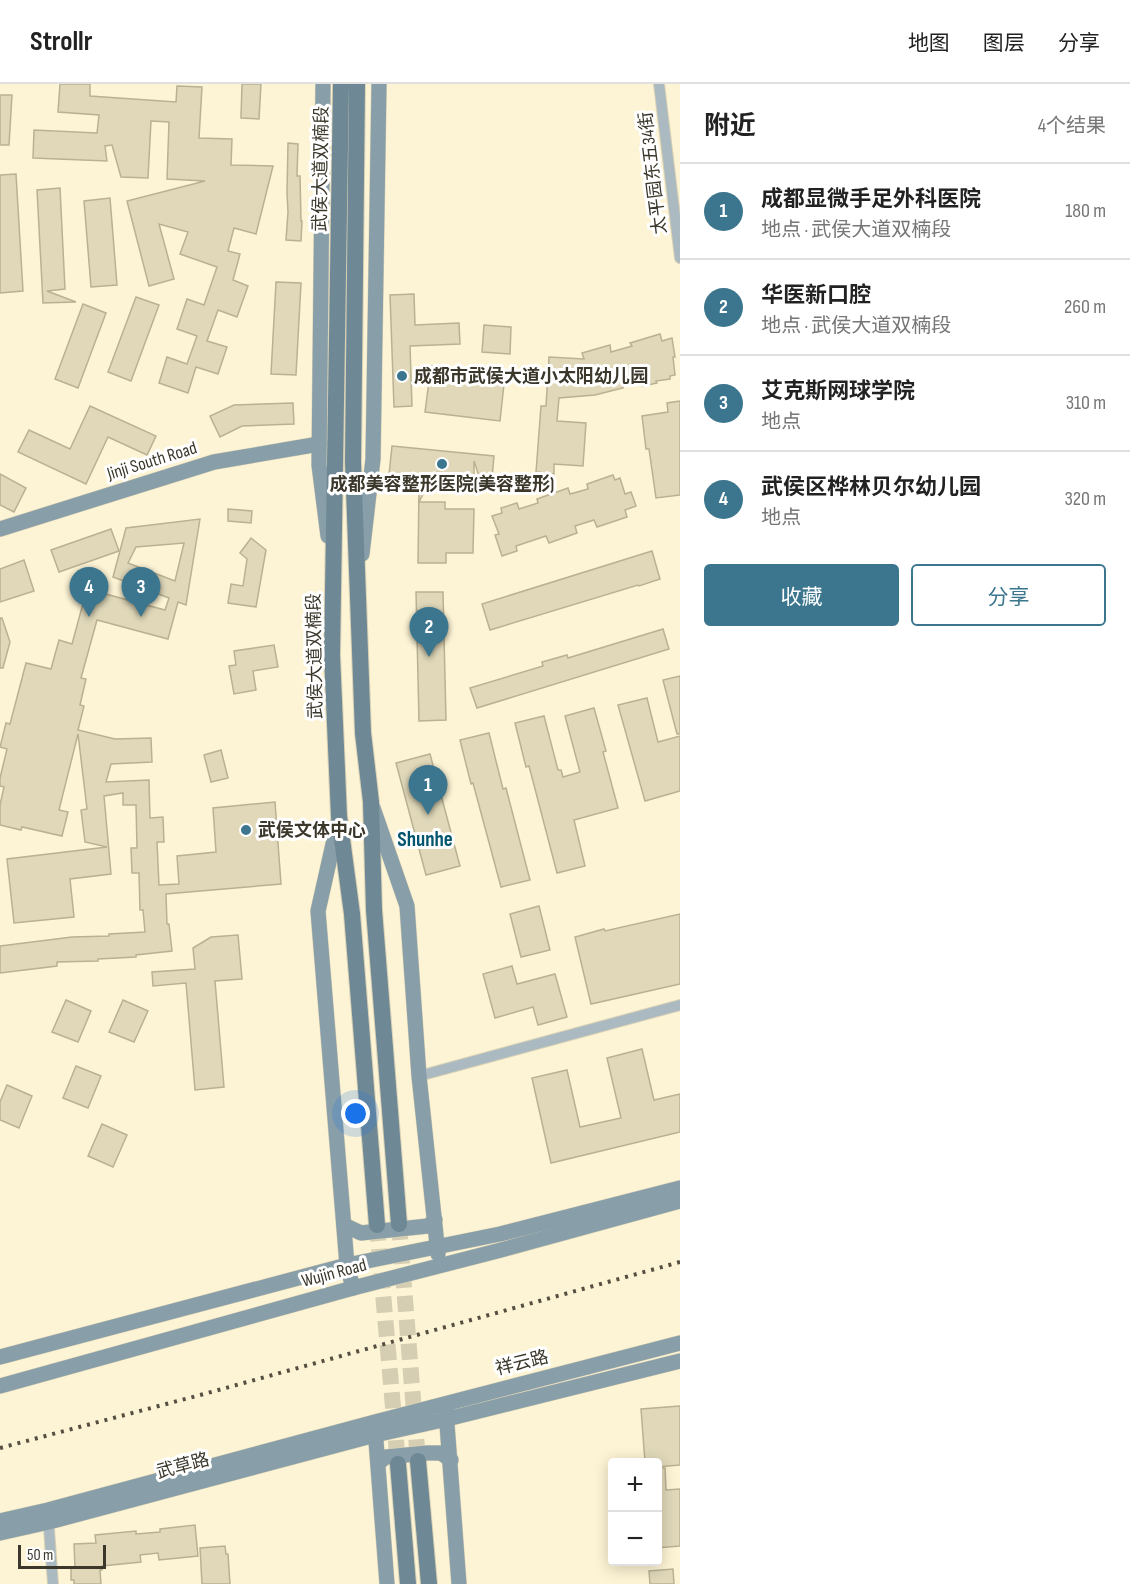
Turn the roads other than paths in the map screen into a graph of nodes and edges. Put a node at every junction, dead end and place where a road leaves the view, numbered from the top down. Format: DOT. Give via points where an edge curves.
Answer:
graph roads {
  1 [pos="323,84"];
  2 [pos="341,84"];
  3 [pos="357,84"];
  4 [pos="379,84"];
  5 [pos="659,84"];
  6 [pos="680,258"];
  7 [pos="319,444"];
  8 [pos="344,461"];
  9 [pos="0,529"];
  10 [pos="334,576"];
  11 [pos="358,590"];
  12 [pos="371,802"];
  13 [pos="339,816"];
  14 [pos="680,1005"];
  15 [pos="419,1076"];
  16 [pos="680,1188"];
  17 [pos="680,1201"];
  18 [pos="435,1220"];
  19 [pos="399,1224"];
  20 [pos="377,1225"];
  21 [pos="344,1226"];
  22 [pos="437,1246"];
  23 [pos="347,1265"];
  24 [pos="440,1266"];
  25 [pos="353,1288"];
  26 [pos="680,1343"];
  27 [pos="0,1357"];
  28 [pos="680,1361"];
  29 [pos="0,1386"];
  30 [pos="445,1403"];
  31 [pos="447,1419"];
  32 [pos="375,1428"];
  33 [pos="451,1460"];
  34 [pos="418,1461"];
  35 [pos="378,1463"];
  36 [pos="398,1464"];
  37 [pos="48,1516"];
  38 [pos="0,1521"];
  39 [pos="0,1533"];
  40 [pos="53,1584"];
  41 [pos="387,1584"];
  42 [pos="408,1584"];
  43 [pos="429,1584"];
  44 [pos="459,1584"];
  1 -- 7 [label="street"];
  2 -- 8 [label="main road, 武侯大道双楠段"];
  3 -- 8 [label="main road, 武侯大道双楠段"];
  4 -- 11 [label="street" via="372,459"];
  5 -- 6 [label="street, 太平园东五34街"];
  7 -- 9 [label="street, Jinji South Road" via="214,462"];
  7 -- 10 [label="street"];
  8 -- 10 [label="main road, 武侯大道双楠段"];
  8 -- 11 [label="main road, 武侯大道双楠段"];
  10 -- 13 [label="main road, 武侯大道双楠段" via="332,655"];
  11 -- 12 [label="main road, 武侯大道双楠段" via="363,733"];
  12 -- 15 [label="street" via="407,906"];
  12 -- 19 [label="main road, 武侯大道双楠段" via="374,910"];
  13 -- 20 [label="main road, 武侯大道双楠段" via="352,914"];
  13 -- 21 [label="street" via="318,911"];
  14 -- 15 [label="street"];
  15 -- 18 [label="street"];
  16 -- 22 [label="street, Wujin Road"];
  17 -- 24 [label="street, Wujin Road"];
  18 -- 21 [label="street" via="428,1226 361,1233"];
  18 -- 22 [label="street"];
  21 -- 23 [label="street"];
  22 -- 23 [label="street, Wujin Road"];
  22 -- 24 [label="street"];
  23 -- 25 [label="street"];
  23 -- 27 [label="street, Wujin Road"];
  24 -- 25 [label="street, Wujin Road"];
  25 -- 29 [label="street, Wujin Road"];
  26 -- 30 [label="street, 祥云路"];
  28 -- 31 [label="street, 祥云路"];
  30 -- 31 [label="street"];
  30 -- 32 [label="street, 祥云路"];
  31 -- 32 [label="street, 祥云路"];
  31 -- 33 [label="street"];
  32 -- 35 [label="street"];
  32 -- 37 [label="street, 武草路"];
  33 -- 35 [label="street" via="441,1453 427,1453 386,1457"];
  33 -- 44 [label="street"];
  34 -- 43 [label="main road"];
  35 -- 41 [label="street"];
  36 -- 42 [label="main road"];
  37 -- 38 [label="street, 武草路"];
  37 -- 39 [label="street, 武草路"];
  37 -- 40 [label="street"];
}
